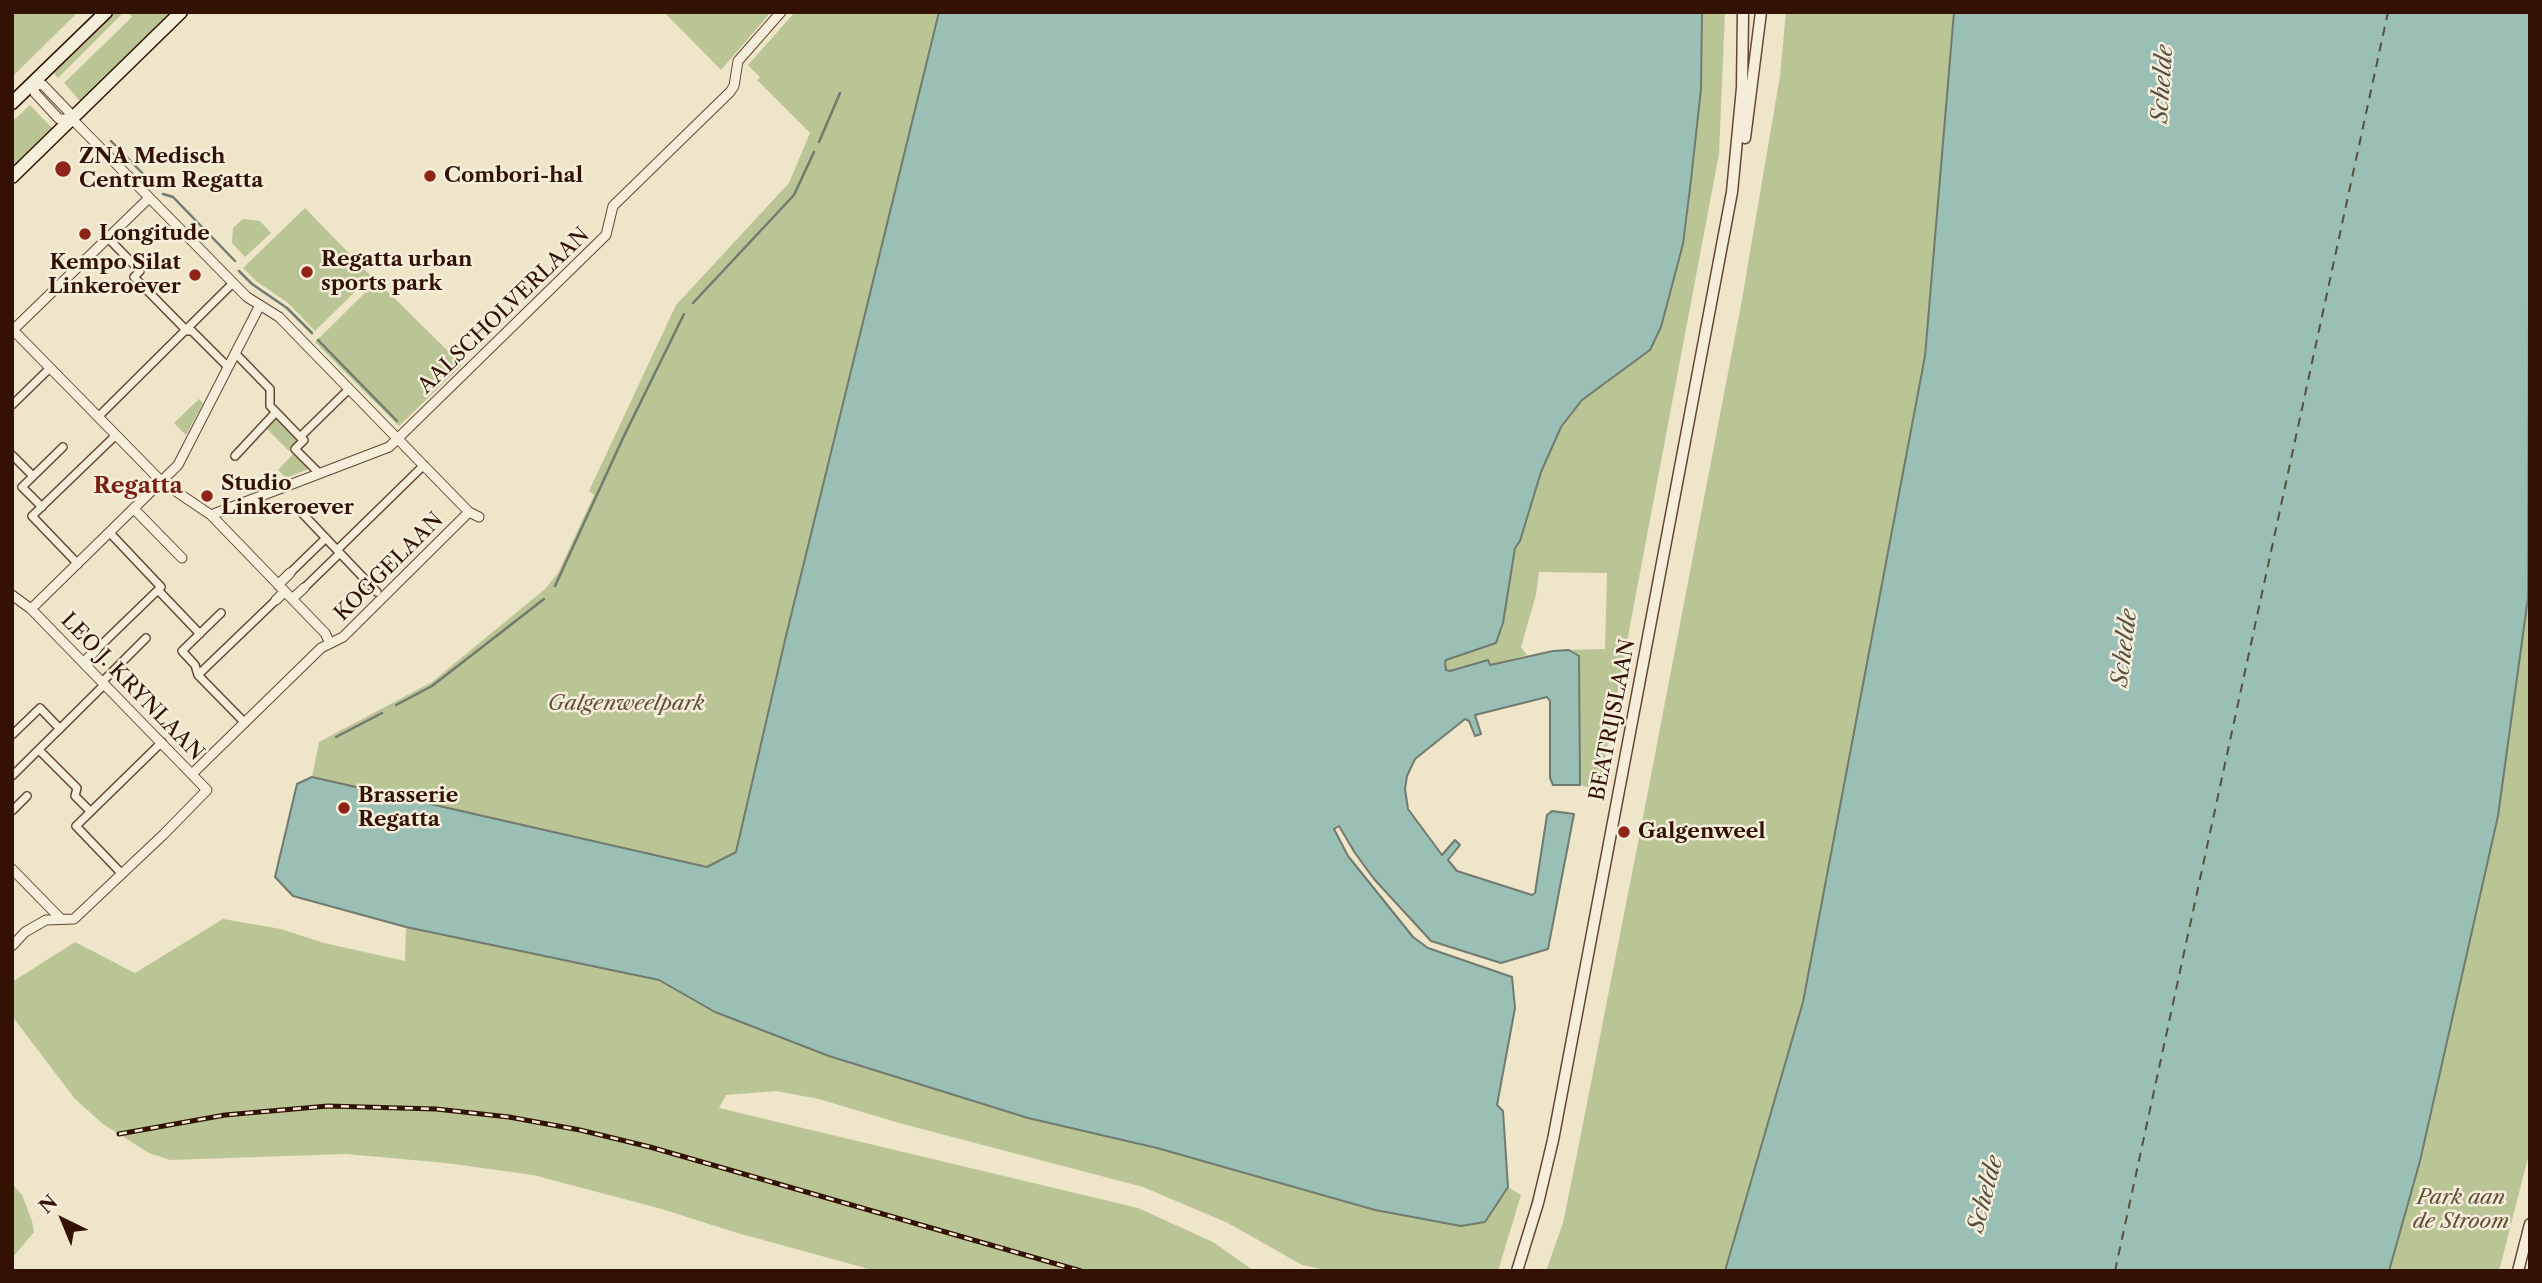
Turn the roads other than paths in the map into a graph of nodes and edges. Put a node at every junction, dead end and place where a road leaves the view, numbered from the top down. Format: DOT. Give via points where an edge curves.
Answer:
graph roads {
  1 [pos="106,12"];
  2 [pos="181,12"];
  3 [pos="781,12"];
  4 [pos="1743,12"];
  5 [pos="1761,12"];
  6 [pos="33,83"];
  7 [pos="12,103"];
  8 [pos="72,119"];
  9 [pos="1735,174"];
  10 [pos="12,177"];
  11 [pos="149,198"];
  12 [pos="108,238"];
  13 [pos="233,283"];
  14 [pos="260,305"];
  15 [pos="13,330"];
  16 [pos="187,331"];
  17 [pos="235,353"];
  18 [pos="228,367"];
  19 [pos="50,368"];
  20 [pos="349,389"];
  21 [pos="12,405"];
  22 [pos="275,410"];
  23 [pos="98,417"];
  24 [pos="116,435"];
  25 [pos="301,435"];
  26 [pos="398,439"];
  27 [pos="63,447"];
  28 [pos="12,455"];
  29 [pos="234,456"];
  30 [pos="424,465"];
  31 [pos="320,474"];
  32 [pos="33,476"];
  33 [pos="162,482"];
  34 [pos="41,507"];
  35 [pos="134,509"];
  36 [pos="302,513"];
  37 [pos="211,515"];
  38 [pos="110,533"];
  39 [pos="325,539"];
  40 [pos="338,552"];
  41 [pos="182,558"];
  42 [pos="78,564"];
  43 [pos="290,573"];
  44 [pos="158,586"];
  45 [pos="281,588"];
  46 [pos="304,588"];
  47 [pos="12,595"];
  48 [pos="380,595"];
  49 [pos="292,599"];
  50 [pos="276,600"];
  51 [pos="32,610"];
  52 [pos="222,613"];
  53 [pos="200,634"];
  54 [pos="146,638"];
  55 [pos="330,643"];
  56 [pos="96,650"];
  57 [pos="83,662"];
  58 [pos="198,676"];
  59 [pos="104,683"];
  60 [pos="244,723"];
  61 [pos="60,729"];
  62 [pos="14,730"];
  63 [pos="162,742"];
  64 [pos="39,750"];
  65 [pos="192,774"];
  66 [pos="12,776"];
  67 [pos="27,796"];
  68 [pos="12,811"];
  69 [pos="90,811"];
  70 [pos="12,869"];
  71 [pos="122,874"];
  72 [pos="61,919"];
  73 [pos="12,946"];
  74 [pos="2530,1224"];
  75 [pos="1517,1271"];
  76 [pos="2518,1271"];
  1 -- 6 [label="main road"];
  2 -- 8 [label="main road"];
  3 -- 26 [label="street, AALSCHOLVERLAAN" via="738,61 730,92 613,206 606,235"];
  4 -- 9 [label="street, BEATRIJSLAAN"];
  5 -- 9 [label="street, BEATRIJSLAAN" via="1744,144"];
  6 -- 7 [label="main road"];
  6 -- 8 [label="street" via="35,93 59,119"];
  8 -- 10 [label="main road"];
  8 -- 11 [label="street"];
  9 -- 75 [label="street, BEATRIJSLAAN" via="1553,1140"];
  11 -- 12 [label="street"];
  11 -- 13 [label="street"];
  12 -- 15 [label="street"];
  12 -- 16 [label="street" via="140,271 134,277"];
  13 -- 14 [label="street"];
  13 -- 16 [label="street"];
  14 -- 17 [label="street"];
  14 -- 20 [label="street" via="279,317"];
  15 -- 19 [label="street"];
  16 -- 18 [label="street"];
  16 -- 23 [label="street"];
  17 -- 18 [label="street"];
  17 -- 22 [label="street" via="270,390 270,406"];
  18 -- 33 [label="street" via="178,465"];
  19 -- 21 [label="street"];
  19 -- 23 [label="street"];
  20 -- 25 [label="street"];
  20 -- 26 [label="street"];
  22 -- 25 [label="street"];
  22 -- 29 [label="street"];
  23 -- 24 [label="street"];
  24 -- 33 [label="street"];
  24 -- 34 [label="street"];
  25 -- 31 [label="street" via="304,440 295,449"];
  26 -- 30 [label="street"];
  26 -- 31 [label="street, AALSCHOLVERLAAN" via="385,450"];
  27 -- 32 [label="street"];
  28 -- 32 [label="street"];
  30 -- 40 [label="street"];
  30 -- 48 [label="street, KOGGELAAN" via="474,515"];
  31 -- 37 [label="street, AALSCHOLVERLAAN"];
  32 -- 34 [label="street" via="22,487"];
  33 -- 35 [label="street"];
  33 -- 37 [label="street"];
  34 -- 42 [label="street" via="32,516"];
  35 -- 38 [label="street"];
  35 -- 41 [label="street"];
  36 -- 39 [label="street"];
  37 -- 45 [label="street"];
  38 -- 42 [label="street"];
  38 -- 44 [label="street"];
  39 -- 40 [label="street"];
  39 -- 43 [label="street"];
  40 -- 46 [label="street"];
  40 -- 48 [label="street"];
  42 -- 51 [label="street"];
  43 -- 45 [label="street"];
  44 -- 53 [label="street"];
  44 -- 56 [label="street"];
  45 -- 49 [label="street"];
  45 -- 50 [label="street"];
  46 -- 49 [label="street"];
  47 -- 51 [label="street, LEO J. KRYNLAAN"];
  48 -- 55 [label="street, KOGGELAAN" via="342,637"];
  49 -- 55 [label="street" via="326,633"];
  50 -- 58 [label="street"];
  51 -- 57 [label="street, LEO J. KRYNLAAN"];
  52 -- 53 [label="street"];
  53 -- 58 [label="street" via="182,651"];
  54 -- 59 [label="street"];
  55 -- 60 [label="street, KOGGELAAN"];
  56 -- 57 [label="street"];
  57 -- 59 [label="street, LEO J. KRYNLAAN"];
  58 -- 60 [label="street"];
  59 -- 61 [label="street"];
  59 -- 63 [label="street, LEO J. KRYNLAAN"];
  60 -- 65 [label="street, KOGGELAAN"];
  61 -- 62 [label="street" via="40,709"];
  61 -- 64 [label="street"];
  63 -- 65 [label="street, LEO J. KRYNLAAN"];
  63 -- 69 [label="street"];
  64 -- 66 [label="street"];
  64 -- 69 [label="street" via="77,788 75,796"];
  65 -- 71 [label="street, LEO J. KRYNLAAN" via="207,790"];
  67 -- 68 [label="street"];
  69 -- 71 [label="street" via="76,826"];
  70 -- 72 [label="street"];
  71 -- 72 [label="street" via="75,919"];
  72 -- 73 [label="street" via="46,920"];
  74 -- 76 [label="street"];
}
